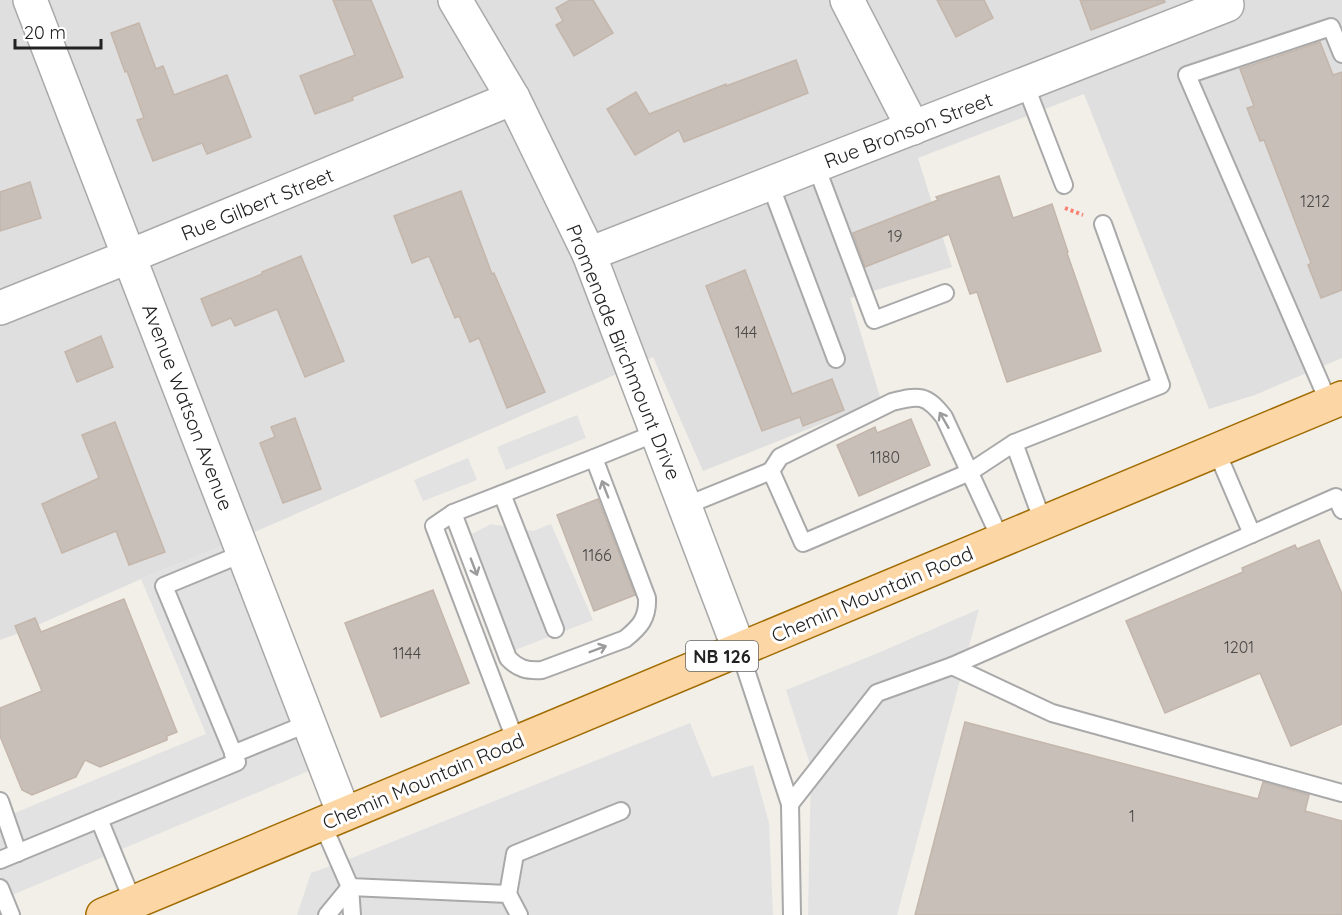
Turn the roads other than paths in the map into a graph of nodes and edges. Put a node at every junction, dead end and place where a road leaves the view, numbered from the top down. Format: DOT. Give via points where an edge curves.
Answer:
graph roads {
  1 [pos="30,0"];
  2 [pos="455,0"];
  3 [pos="847,0"];
  4 [pos="1226,3"];
  5 [pos="1342,54"];
  6 [pos="1025,84"];
  7 [pos="513,98"];
  8 [pos="913,128"];
  9 [pos="816,166"];
  10 [pos="770,184"];
  11 [pos="1064,185"];
  12 [pos="1103,224"];
  13 [pos="589,254"];
  14 [pos="130,256"];
  15 [pos="945,293"];
  16 [pos="0,308"];
  17 [pos="836,359"];
  18 [pos="1336,400"];
  19 [pos="656,432"];
  20 [pos="1014,443"];
  21 [pos="1216,450"];
  22 [pos="594,458"];
  23 [pos="771,471"];
  24 [pos="970,472"];
  25 [pos="502,494"];
  26 [pos="685,506"];
  27 [pos="1342,510"];
  28 [pos="453,513"];
  29 [pos="1043,522"];
  30 [pos="1252,534"];
  31 [pos="1001,540"];
  32 [pos="244,553"];
  33 [pos="555,629"];
  34 [pos="739,649"];
  35 [pos="952,666"];
  36 [pos="309,723"];
  37 [pos="516,742"];
  38 [pos="233,754"];
  39 [pos="1342,794"];
  40 [pos="0,801"];
  41 [pos="790,804"];
  42 [pos="621,811"];
  43 [pos="99,819"];
  44 [pos="333,819"];
  45 [pos="18,853"];
  46 [pos="0,860"];
  47 [pos="350,887"];
  48 [pos="0,888"];
  49 [pos="508,894"];
  50 [pos="120,910"];
  51 [pos="11,915"];
  52 [pos="327,915"];
  53 [pos="352,915"];
  54 [pos="519,915"];
  55 [pos="792,915"];
  1 -- 14 [label="street, Avenue Watson Avenue"];
  2 -- 7 [label="street, Promenade Birchmount Drive"];
  3 -- 8 [label="street"];
  4 -- 6 [label="street, Rue Bronson Street"];
  5 -- 18 [label="lane" via="1331,27 1187,75"];
  6 -- 8 [label="street, Rue Bronson Street"];
  6 -- 11 [label="lane"];
  7 -- 13 [label="street, Promenade Birchmount Drive"];
  7 -- 14 [label="street, Rue Gilbert Street"];
  8 -- 9 [label="street, Rue Bronson Street"];
  9 -- 10 [label="street, Rue Bronson Street"];
  9 -- 15 [label="lane" via="874,320"];
  10 -- 13 [label="street, Rue Bronson Street"];
  10 -- 17 [label="lane"];
  12 -- 20 [label="lane" via="1161,385"];
  13 -- 19 [label="street, Promenade Birchmount Drive"];
  14 -- 16 [label="street, Rue Gilbert Street"];
  14 -- 32 [label="street, Avenue Watson Avenue"];
  18 -- 21 [label="main road, Chemin Mountain Road / NB 126"];
  19 -- 22 [label="lane"];
  19 -- 26 [label="street, Promenade Birchmount Drive"];
  20 -- 24 [label="lane"];
  20 -- 29 [label="lane"];
  21 -- 29 [label="main road, Chemin Mountain Road / NB 126"];
  21 -- 30 [label="lane"];
  22 -- 25 [label="lane"];
  28 -- 22 [label="lane, one-way" via="514,665 529,671 542,670 625,639 644,620 647,598"];
  23 -- 24 [label="lane" via="803,543"];
  24 -- 23 [label="lane, one-way" via="944,417 934,403 921,397 892,402 841,427 780,458"];
  23 -- 26 [label="lane"];
  24 -- 31 [label="lane"];
  25 -- 28 [label="lane"];
  25 -- 33 [label="lane"];
  26 -- 34 [label="street, Promenade Birchmount Drive"];
  27 -- 30 [label="lane" via="1336,497"];
  28 -- 37 [label="lane" via="434,526"];
  29 -- 31 [label="main road, Chemin Mountain Road / NB 126"];
  30 -- 35 [label="lane"];
  31 -- 34 [label="main road, Chemin Mountain Road / NB 126"];
  32 -- 36 [label="street, Avenue Watson Avenue"];
  32 -- 38 [label="lane" via="164,586"];
  34 -- 37 [label="main road, Chemin Mountain Road / NB 126"];
  34 -- 41 [label="lane"];
  35 -- 39 [label="lane" via="1052,713"];
  35 -- 41 [label="lane" via="877,693"];
  36 -- 38 [label="lane"];
  36 -- 44 [label="street, Avenue Watson Avenue"];
  37 -- 44 [label="main road, Chemin Mountain Road / NB 126"];
  38 -- 43 [label="lane" via="237,762"];
  40 -- 45 [label="lane"];
  41 -- 55 [label="lane"];
  42 -- 49 [label="lane" via="515,854"];
  43 -- 45 [label="lane"];
  43 -- 50 [label="lane"];
  44 -- 47 [label="lane"];
  44 -- 50 [label="main road, Chemin Mountain Road / NB 126"];
  45 -- 46 [label="lane"];
  47 -- 49 [label="lane"];
  47 -- 52 [label="lane"];
  47 -- 53 [label="lane"];
  48 -- 51 [label="lane"];
  49 -- 54 [label="lane"];
}
